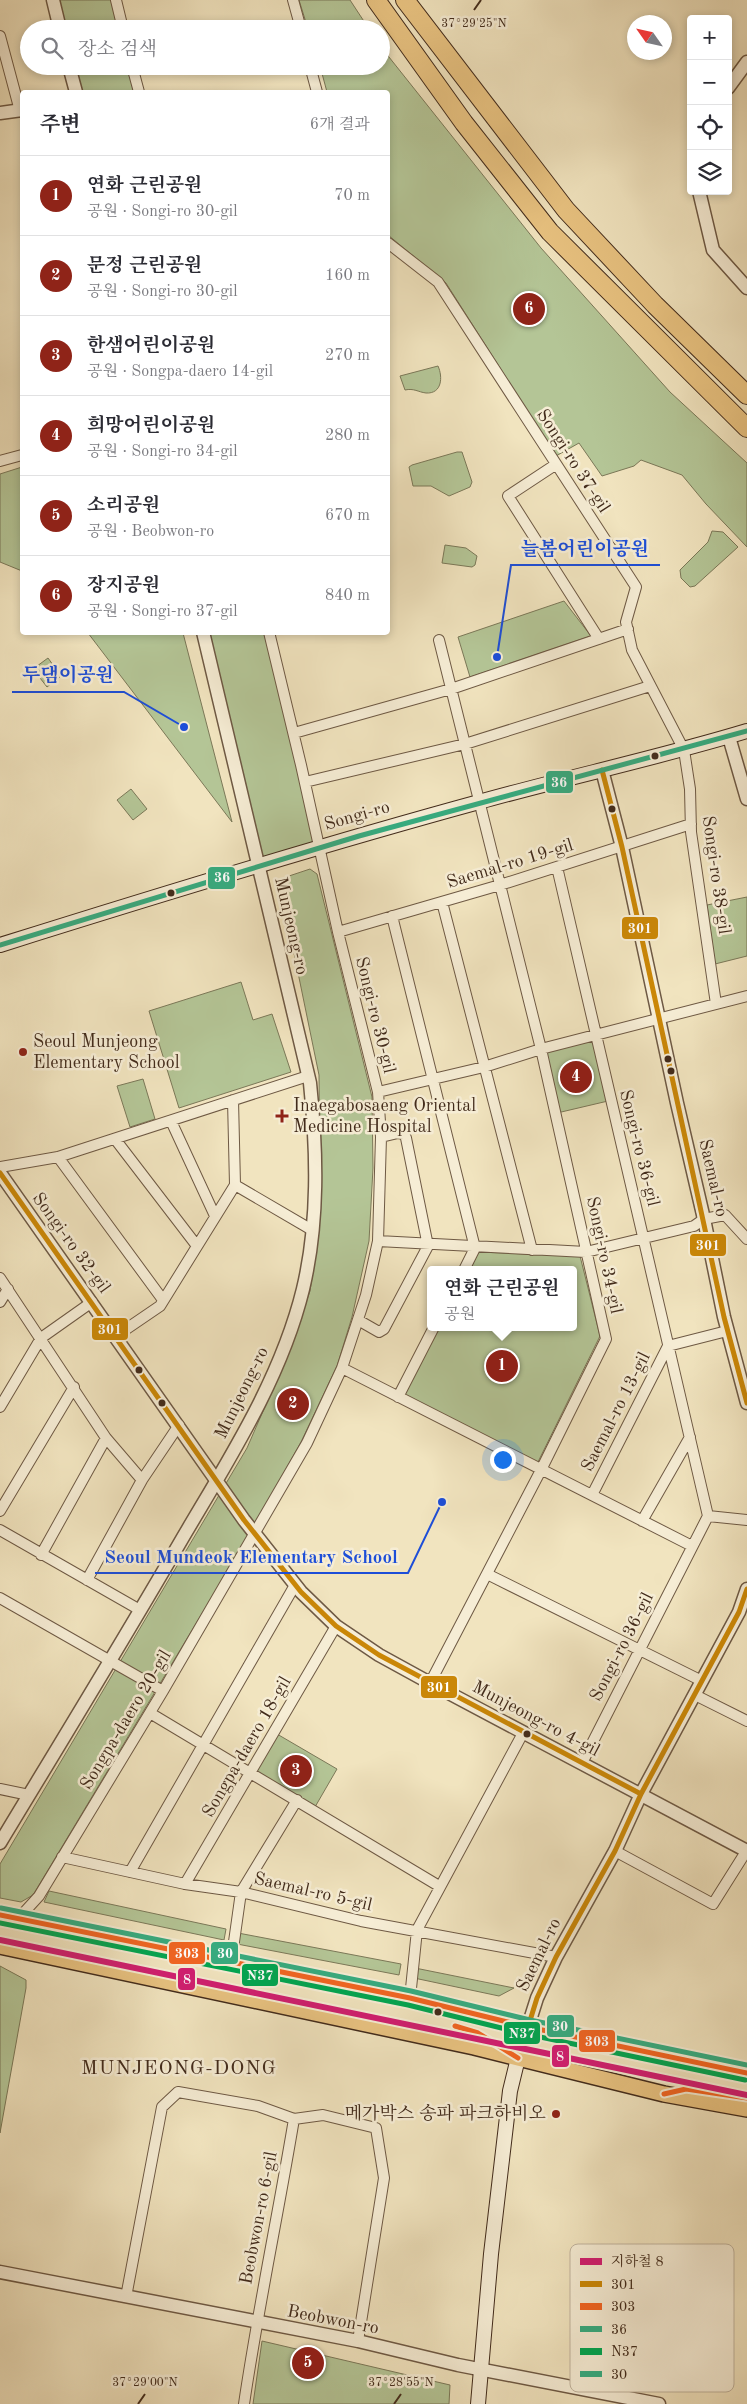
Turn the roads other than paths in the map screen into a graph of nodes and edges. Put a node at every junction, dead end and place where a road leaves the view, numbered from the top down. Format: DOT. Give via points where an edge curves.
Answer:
graph roads {
  1 [pos="53,0"];
  2 [pos="116,0"];
  3 [pos="294,0"];
  4 [pos="376,0"];
  5 [pos="404,0"];
  6 [pos="58,20"];
  7 [pos="121,20"];
  8 [pos="299,20"];
  9 [pos="0,36"];
  10 [pos="2,50"];
  11 [pos="747,62"];
  12 [pos="71,75"];
  13 [pos="134,75"];
  14 [pos="312,75"];
  15 [pos="732,83"];
  16 [pos="75,90"];
  17 [pos="138,90"];
  18 [pos="316,90"];
  19 [pos="20,107"];
  20 [pos="20,110"];
  21 [pos="0,113"];
  22 [pos="700,195"];
  23 [pos="390,245"];
  24 [pos="747,288"];
  25 [pos="747,395"];
  26 [pos="747,428"];
  27 [pos="20,456"];
  28 [pos="0,461"];
  29 [pos="555,465"];
  30 [pos="628,629"];
  31 [pos="204,635"];
  32 [pos="270,635"];
  33 [pos="599,639"];
  34 [pos="439,640"];
  35 [pos="650,686"];
  36 [pos="451,689"];
  37 [pos="747,731"];
  38 [pos="294,733"];
  39 [pos="729,737"];
  40 [pos="466,744"];
  41 [pos="684,750"];
  42 [pos="602,770"];
  43 [pos="305,782"];
  44 [pos="747,800"];
  45 [pos="480,801"];
  46 [pos="691,824"];
  47 [pos="319,846"];
  48 [pos="622,847"];
  49 [pos="259,864"];
  50 [pos="557,867"];
  51 [pos="500,885"];
  52 [pos="442,902"];
  53 [pos="392,916"];
  54 [pos="338,932"];
  55 [pos="0,945"];
  56 [pos="747,996"];
  57 [pos="716,1004"];
  58 [pos="658,1019"];
  59 [pos="597,1035"];
  60 [pos="541,1049"];
  61 [pos="484,1067"];
  62 [pos="308,1076"];
  63 [pos="433,1079"];
  64 [pos="378,1092"];
  65 [pos="233,1100"];
  66 [pos="171,1121"];
  67 [pos="381,1137"];
  68 [pos="116,1139"];
  69 [pos="58,1158"];
  70 [pos="0,1167"];
  71 [pos="0,1173"];
  72 [pos="234,1185"];
  73 [pos="215,1216"];
  74 [pos="704,1219"];
  75 [pos="312,1230"];
  76 [pos="645,1239"];
  77 [pos="747,1240"];
  78 [pos="378,1241"];
  79 [pos="197,1246"];
  80 [pos="428,1246"];
  81 [pos="475,1248"];
  82 [pos="532,1250"];
  83 [pos="586,1252"];
  84 [pos="466,1266"];
  85 [pos="0,1278"];
  86 [pos="8,1289"];
  87 [pos="163,1300"];
  88 [pos="0,1302"];
  89 [pos="92,1302"];
  90 [pos="358,1320"];
  91 [pos="432,1331"];
  92 [pos="727,1331"];
  93 [pos="116,1336"];
  94 [pos="41,1338"];
  95 [pos="668,1346"];
  96 [pos="342,1368"];
  97 [pos="74,1387"];
  98 [pos="398,1397"];
  99 [pos="747,1403"];
  100 [pos="0,1407"];
  101 [pos="179,1425"];
  102 [pos="690,1437"];
  103 [pos="106,1438"];
  104 [pos="541,1470"];
  105 [pos="142,1480"];
  106 [pos="216,1480"];
  107 [pos="592,1495"];
  108 [pos="0,1511"];
  109 [pos="708,1516"];
  110 [pos="747,1520"];
  111 [pos="642,1521"];
  112 [pos="0,1530"];
  113 [pos="254,1533"];
  114 [pos="692,1546"];
  115 [pos="41,1555"];
  116 [pos="487,1574"];
  117 [pos="87,1580"];
  118 [pos="296,1585"];
  119 [pos="747,1589"];
  120 [pos="0,1598"];
  121 [pos="140,1610"];
  122 [pos="336,1626"];
  123 [pos="639,1650"];
  124 [pos="109,1662"];
  125 [pos="702,1681"];
  126 [pos="430,1683"];
  127 [pos="163,1691"];
  128 [pos="695,1695"];
  129 [pos="150,1713"];
  130 [pos="747,1722"];
  131 [pos="523,1733"];
  132 [pos="203,1746"];
  133 [pos="582,1764"];
  134 [pos="251,1773"];
  135 [pos="0,1789"];
  136 [pos="641,1794"];
  137 [pos="29,1795"];
  138 [pos="297,1800"];
  139 [pos="0,1843"];
  140 [pos="615,1851"];
  141 [pos="747,1851"];
  142 [pos="62,1857"];
  143 [pos="130,1872"];
  144 [pos="185,1884"];
  145 [pos="439,1886"];
  146 [pos="241,1892"];
  147 [pos="0,1915"];
  148 [pos="18,1919"];
  149 [pos="417,1930"];
  150 [pos="0,1946"];
  151 [pos="556,1957"];
  152 [pos="231,1964"];
  153 [pos="410,1998"];
  154 [pos="528,2027"];
  155 [pos="518,2058"];
  156 [pos="747,2073"];
  157 [pos="747,2109"];
  158 [pos="294,2120"];
  159 [pos="0,2272"];
  160 [pos="126,2297"];
  161 [pos="256,2323"];
  162 [pos="358,2341"];
  163 [pos="481,2369"];
  164 [pos="570,2389"];
  165 [pos="585,2392"];
  166 [pos="630,2402"];
  167 [pos="244,2404"];
  168 [pos="478,2404"];
  169 [pos="660,2404"];
  1 -- 6 [label="street"];
  2 -- 7 [label="street"];
  3 -- 8 [label="street"];
  4 -- 26 [label="highway" via="464,124 550,232"];
  5 -- 25 [label="highway" via="566,210 655,305"];
  9 -- 10 [label="street"];
  10 -- 19 [label="street"];
  11 -- 15 [label="street"];
  12 -- 16 [label="street"];
  13 -- 17 [label="street"];
  14 -- 18 [label="street"];
  20 -- 21 [label="street"];
  22 -- 24 [label="street" via="714,250"];
  23 -- 29 [label="street, Songi-ro 37-gil" via="438,282"];
  27 -- 28 [label="street"];
  29 -- 30 [label="street, Songi-ro 37-gil" via="636,587 626,622"];
  29 -- 33 [label="street" via="508,496"];
  30 -- 33 [label="street"];
  30 -- 35 [label="street, Songi-ro 37-gil" via="632,650"];
  31 -- 49 [label="street, Munjeong-ro"];
  32 -- 38 [label="street, Songi-ro 30-gil"];
  33 -- 36 [label="street"];
  34 -- 36 [label="street, Songi-ro 34-gil"];
  35 -- 40 [label="street"];
  35 -- 41 [label="street, Songi-ro 37-gil"];
  36 -- 38 [label="street"];
  36 -- 40 [label="street, Songi-ro 34-gil"];
  37 -- 39 [label="main road, Songi-ro"];
  38 -- 43 [label="street, Songi-ro 30-gil"];
  39 -- 41 [label="main road, Songi-ro"];
  39 -- 44 [label="street"];
  40 -- 43 [label="street"];
  40 -- 45 [label="street, Songi-ro 34-gil"];
  41 -- 42 [label="main road, Songi-ro"];
  41 -- 46 [label="street, Songi-ro 38-gil"];
  42 -- 45 [label="main road, Songi-ro"];
  42 -- 48 [label="street, Saemal-ro"];
  43 -- 47 [label="street, Songi-ro 30-gil"];
  45 -- 47 [label="main road, Songi-ro"];
  45 -- 51 [label="street, Songi-ro 34-gil"];
  46 -- 48 [label="street, Saemal-ro 19-gil"];
  46 -- 57 [label="street, Songi-ro 38-gil"];
  47 -- 49 [label="main road, Songi-ro"];
  47 -- 54 [label="street, Songi-ro 30-gil"];
  48 -- 50 [label="street, Saemal-ro 19-gil"];
  48 -- 58 [label="street, Saemal-ro"];
  49 -- 55 [label="main road, Songi-ro"];
  49 -- 62 [label="street, Munjeong-ro"];
  50 -- 51 [label="street, Saemal-ro 19-gil"];
  50 -- 59 [label="street, Songi-ro 36-gil"];
  51 -- 52 [label="street, Saemal-ro 19-gil"];
  51 -- 60 [label="street, Songi-ro 34-gil"];
  52 -- 53 [label="street, Saemal-ro 19-gil"];
  52 -- 61 [label="street"];
  53 -- 54 [label="street, Saemal-ro 19-gil"];
  53 -- 63 [label="street"];
  54 -- 64 [label="street, Songi-ro 30-gil"];
  56 -- 57 [label="street"];
  57 -- 58 [label="street"];
  58 -- 59 [label="street"];
  58 -- 74 [label="street, Saemal-ro"];
  59 -- 60 [label="street"];
  59 -- 76 [label="street, Songi-ro 36-gil"];
  60 -- 61 [label="street"];
  60 -- 83 [label="street, Songi-ro 34-gil"];
  61 -- 63 [label="street"];
  61 -- 82 [label="street"];
  62 -- 65 [label="street"];
  62 -- 75 [label="street, Munjeong-ro" via="315,1138 316,1186"];
  63 -- 64 [label="street"];
  63 -- 81 [label="street"];
  64 -- 67 [label="street, Songi-ro 30-gil"];
  65 -- 66 [label="street"];
  65 -- 72 [label="street"];
  66 -- 68 [label="street"];
  66 -- 73 [label="street"];
  67 -- 78 [label="street, Songi-ro 30-gil"];
  67 -- 80 [label="street" via="398,1133 406,1138"];
  68 -- 69 [label="street"];
  68 -- 79 [label="street"];
  69 -- 70 [label="street"];
  69 -- 87 [label="street"];
  71 -- 89 [label="street, Songi-ro 32-gil"];
  72 -- 73 [label="street"];
  72 -- 75 [label="street"];
  73 -- 79 [label="street"];
  74 -- 76 [label="street" via="694,1226"];
  74 -- 77 [label="street" via="725,1215"];
  74 -- 92 [label="street, Saemal-ro"];
  75 -- 106 [label="street, Munjeong-ro" via="304,1283 285,1345 249,1425"];
  76 -- 83 [label="street"];
  76 -- 95 [label="street, Songi-ro 36-gil"];
  78 -- 80 [label="street"];
  78 -- 90 [label="street, Songi-ro 30-gil"];
  79 -- 87 [label="street"];
  80 -- 81 [label="street"];
  80 -- 90 [label="street" via="384,1329 378,1332"];
  81 -- 82 [label="street"];
  81 -- 84 [label="street"];
  82 -- 83 [label="street"];
  83 -- 104 [label="street, Songi-ro 34-gil" via="606,1339"];
  85 -- 86 [label="street"];
  86 -- 88 [label="street"];
  86 -- 94 [label="street"];
  87 -- 93 [label="street" via="160,1306"];
  89 -- 93 [label="street, Songi-ro 32-gil"];
  89 -- 94 [label="street"];
  90 -- 96 [label="street, Songi-ro 30-gil"];
  91 -- 98 [label="street"];
  92 -- 95 [label="street, Saemal-ro 13-gil"];
  92 -- 99 [label="street, Saemal-ro"];
  93 -- 101 [label="street, Songi-ro 32-gil"];
  94 -- 97 [label="street"];
  94 -- 100 [label="street"];
  95 -- 102 [label="street, Songi-ro 36-gil"];
  95 -- 107 [label="street, Saemal-ro 13-gil"];
  96 -- 98 [label="street"];
  96 -- 113 [label="street, Songi-ro 30-gil" via="307,1443"];
  97 -- 103 [label="street"];
  97 -- 108 [label="street"];
  98 -- 104 [label="street"];
  101 -- 105 [label="street"];
  101 -- 106 [label="street, Songi-ro 32-gil"];
  102 -- 109 [label="street, Songi-ro 36-gil"];
  102 -- 111 [label="street"];
  103 -- 105 [label="street"];
  103 -- 115 [label="street"];
  104 -- 107 [label="street"];
  104 -- 116 [label="street, Songi-ro 34-gil"];
  105 -- 117 [label="street"];
  106 -- 113 [label="street, Munjeong-ro 4-gil"];
  106 -- 121 [label="street, Munjeong-ro"];
  107 -- 111 [label="street"];
  109 -- 110 [label="street"];
  109 -- 114 [label="street, Songi-ro 36-gil"];
  111 -- 114 [label="street"];
  112 -- 115 [label="street"];
  113 -- 118 [label="street, Munjeong-ro 4-gil"];
  113 -- 127 [label="street, Songpa-daero 20-gil"];
  114 -- 123 [label="street, Songi-ro 36-gil"];
  115 -- 117 [label="street"];
  116 -- 123 [label="street"];
  116 -- 126 [label="street, Songi-ro 34-gil"];
  117 -- 121 [label="street"];
  118 -- 122 [label="street, Munjeong-ro 4-gil"];
  118 -- 132 [label="street"];
  119 -- 125 [label="street, Saemal-ro" via="739,1612"];
  120 -- 124 [label="street"];
  121 -- 124 [label="street, Munjeong-ro"];
  122 -- 126 [label="street, Munjeong-ro 4-gil" via="379,1655"];
  122 -- 134 [label="street, Songpa-daero 18-gil"];
  123 -- 125 [label="street"];
  123 -- 133 [label="street, Songi-ro 36-gil"];
  124 -- 127 [label="street"];
  124 -- 137 [label="street, Munjeong-ro"];
  125 -- 128 [label="street, Saemal-ro"];
  126 -- 131 [label="street, Munjeong-ro 4-gil"];
  127 -- 129 [label="street, Songpa-daero 20-gil"];
  128 -- 130 [label="street"];
  128 -- 136 [label="street, Saemal-ro"];
  129 -- 132 [label="street"];
  129 -- 142 [label="street, Songpa-daero 20-gil"];
  131 -- 133 [label="street, Munjeong-ro 4-gil"];
  131 -- 145 [label="street"];
  132 -- 134 [label="street"];
  132 -- 143 [label="street"];
  133 -- 136 [label="street, Munjeong-ro 4-gil"];
  134 -- 138 [label="street"];
  134 -- 144 [label="street, Songpa-daero 18-gil"];
  135 -- 137 [label="street"];
  136 -- 140 [label="street, Saemal-ro"];
  136 -- 141 [label="street, Munjeong-ro 4-gil"];
  137 -- 139 [label="street, Munjeong-ro"];
  138 -- 145 [label="street"];
  138 -- 146 [label="street"];
  140 -- 141 [label="street" via="713,1904"];
  140 -- 151 [label="street, Saemal-ro"];
  142 -- 143 [label="street, Saemal-ro 5-gil"];
  142 -- 148 [label="street, Songpa-daero 20-gil" via="39,1896"];
  143 -- 144 [label="street, Saemal-ro 5-gil"];
  144 -- 146 [label="street, Saemal-ro 5-gil"];
  145 -- 149 [label="street"];
  146 -- 149 [label="street, Saemal-ro 5-gil" via="361,1921"];
  146 -- 152 [label="street"];
  147 -- 148 [label="main road"];
  148 -- 152 [label="main road"];
  149 -- 151 [label="street, Saemal-ro 5-gil"];
  149 -- 153 [label="street"];
  150 -- 155 [label="main road"];
  151 -- 154 [label="street, Saemal-ro"];
  152 -- 153 [label="main road"];
  153 -- 154 [label="main road"];
  154 -- 155 [label="street, Saemal-ro"];
  154 -- 156 [label="main road"];
  155 -- 157 [label="main road" via="664,2094"];
  155 -- 163 [label="main road, Saemal-ro" via="510,2091"];
  158 -- 160 [label="street" via="258,2106 178,2092 162,2107"];
  158 -- 161 [label="street, Beobwon-ro 6-gil"];
  158 -- 162 [label="street" via="323,2115 376,2128 384,2178"];
  159 -- 160 [label="street, Beobwon-ro"];
  160 -- 161 [label="street, Beobwon-ro"];
  161 -- 162 [label="street, Beobwon-ro"];
  161 -- 167 [label="street, Beobwon-ro 6-gil"];
  162 -- 163 [label="street, Beobwon-ro"];
  163 -- 164 [label="street, Beobwon-ro"];
  163 -- 168 [label="main road, Saemal-ro"];
  165 -- 166 [label="street, Beobwon-ro"];
  166 -- 169 [label="street, Beobwon-ro"];
}
